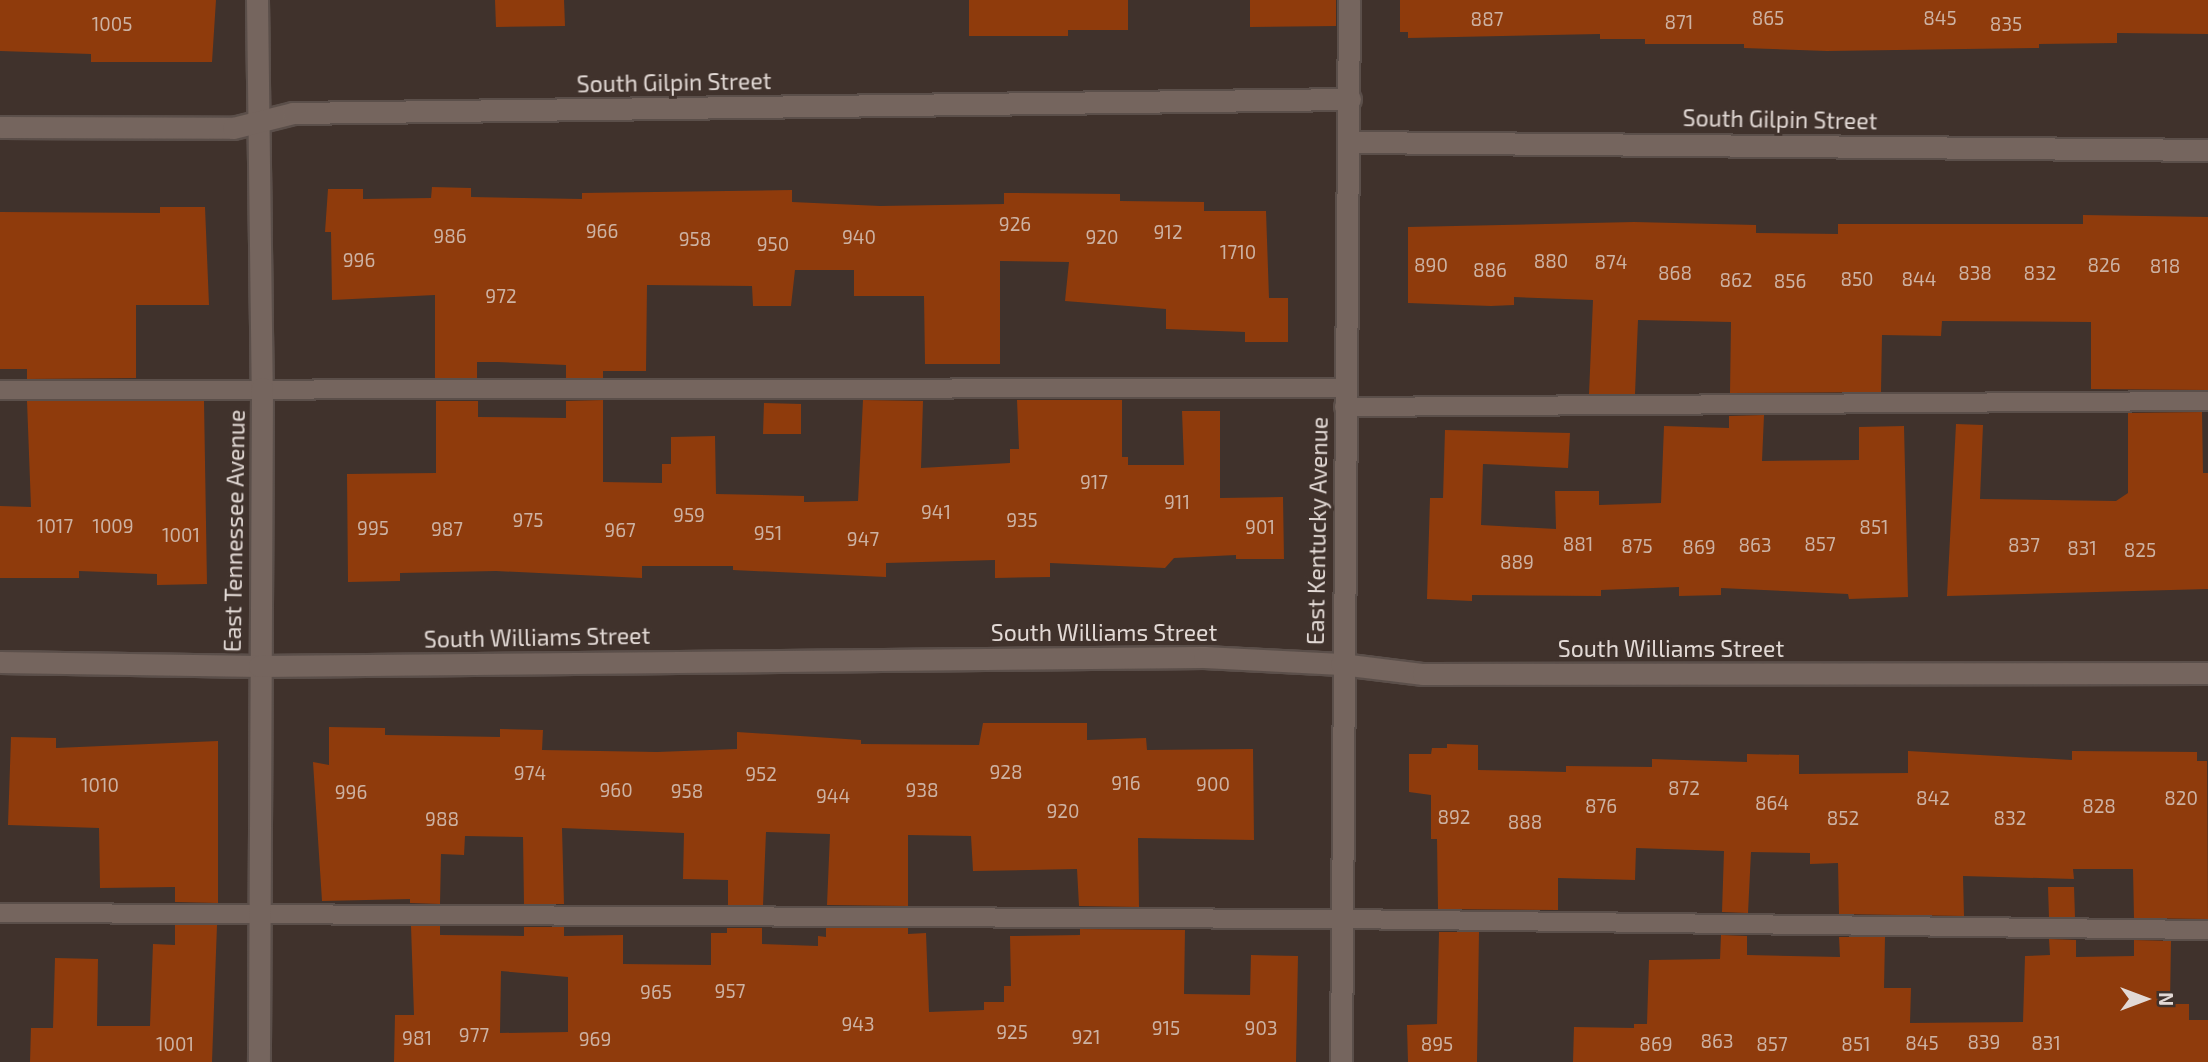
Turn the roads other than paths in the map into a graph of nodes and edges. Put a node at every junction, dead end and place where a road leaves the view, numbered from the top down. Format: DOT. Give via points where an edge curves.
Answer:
graph roads {
  1 [pos="257,0"];
  2 [pos="1349,0"];
  3 [pos="1350,99"];
  4 [pos="257,123"];
  5 [pos="0,127"];
  6 [pos="1352,142"];
  7 [pos="2208,150"];
  8 [pos="262,388"];
  9 [pos="0,390"];
  10 [pos="1345,397"];
  11 [pos="2208,401"];
  12 [pos="0,662"];
  13 [pos="1341,664"];
  14 [pos="258,666"];
  15 [pos="2208,673"];
  16 [pos="0,913"];
  17 [pos="259,913"];
  18 [pos="1341,919"];
  19 [pos="2208,930"];
  20 [pos="259,1062"];
  21 [pos="1341,1062"];
  1 -- 4 [label="street, East Tennessee Avenue"];
  2 -- 3 [label="street, East Kentucky Avenue"];
  3 -- 4 [label="street, South Gilpin Street" via="293,113"];
  3 -- 6 [label="street, East Kentucky Avenue"];
  4 -- 5 [label="street, South Gilpin Street" via="233,128"];
  4 -- 8 [label="street, East Tennessee Avenue"];
  6 -- 7 [label="street, South Gilpin Street"];
  6 -- 10 [label="street, East Kentucky Avenue"];
  8 -- 9 [label="lane"];
  8 -- 10 [label="lane"];
  8 -- 14 [label="street, East Tennessee Avenue"];
  10 -- 11 [label="lane"];
  10 -- 13 [label="street, East Kentucky Avenue"];
  12 -- 14 [label="street, South Williams Street"];
  13 -- 14 [label="street, South Williams Street" via="1204,657"];
  13 -- 15 [label="street, South Williams Street" via="1423,674"];
  13 -- 18 [label="street, East Kentucky Avenue"];
  14 -- 17 [label="street, East Tennessee Avenue"];
  16 -- 17 [label="lane"];
  17 -- 18 [label="lane"];
  17 -- 20 [label="street, East Tennessee Avenue"];
  18 -- 19 [label="lane"];
  18 -- 21 [label="street, East Kentucky Avenue"];
}
